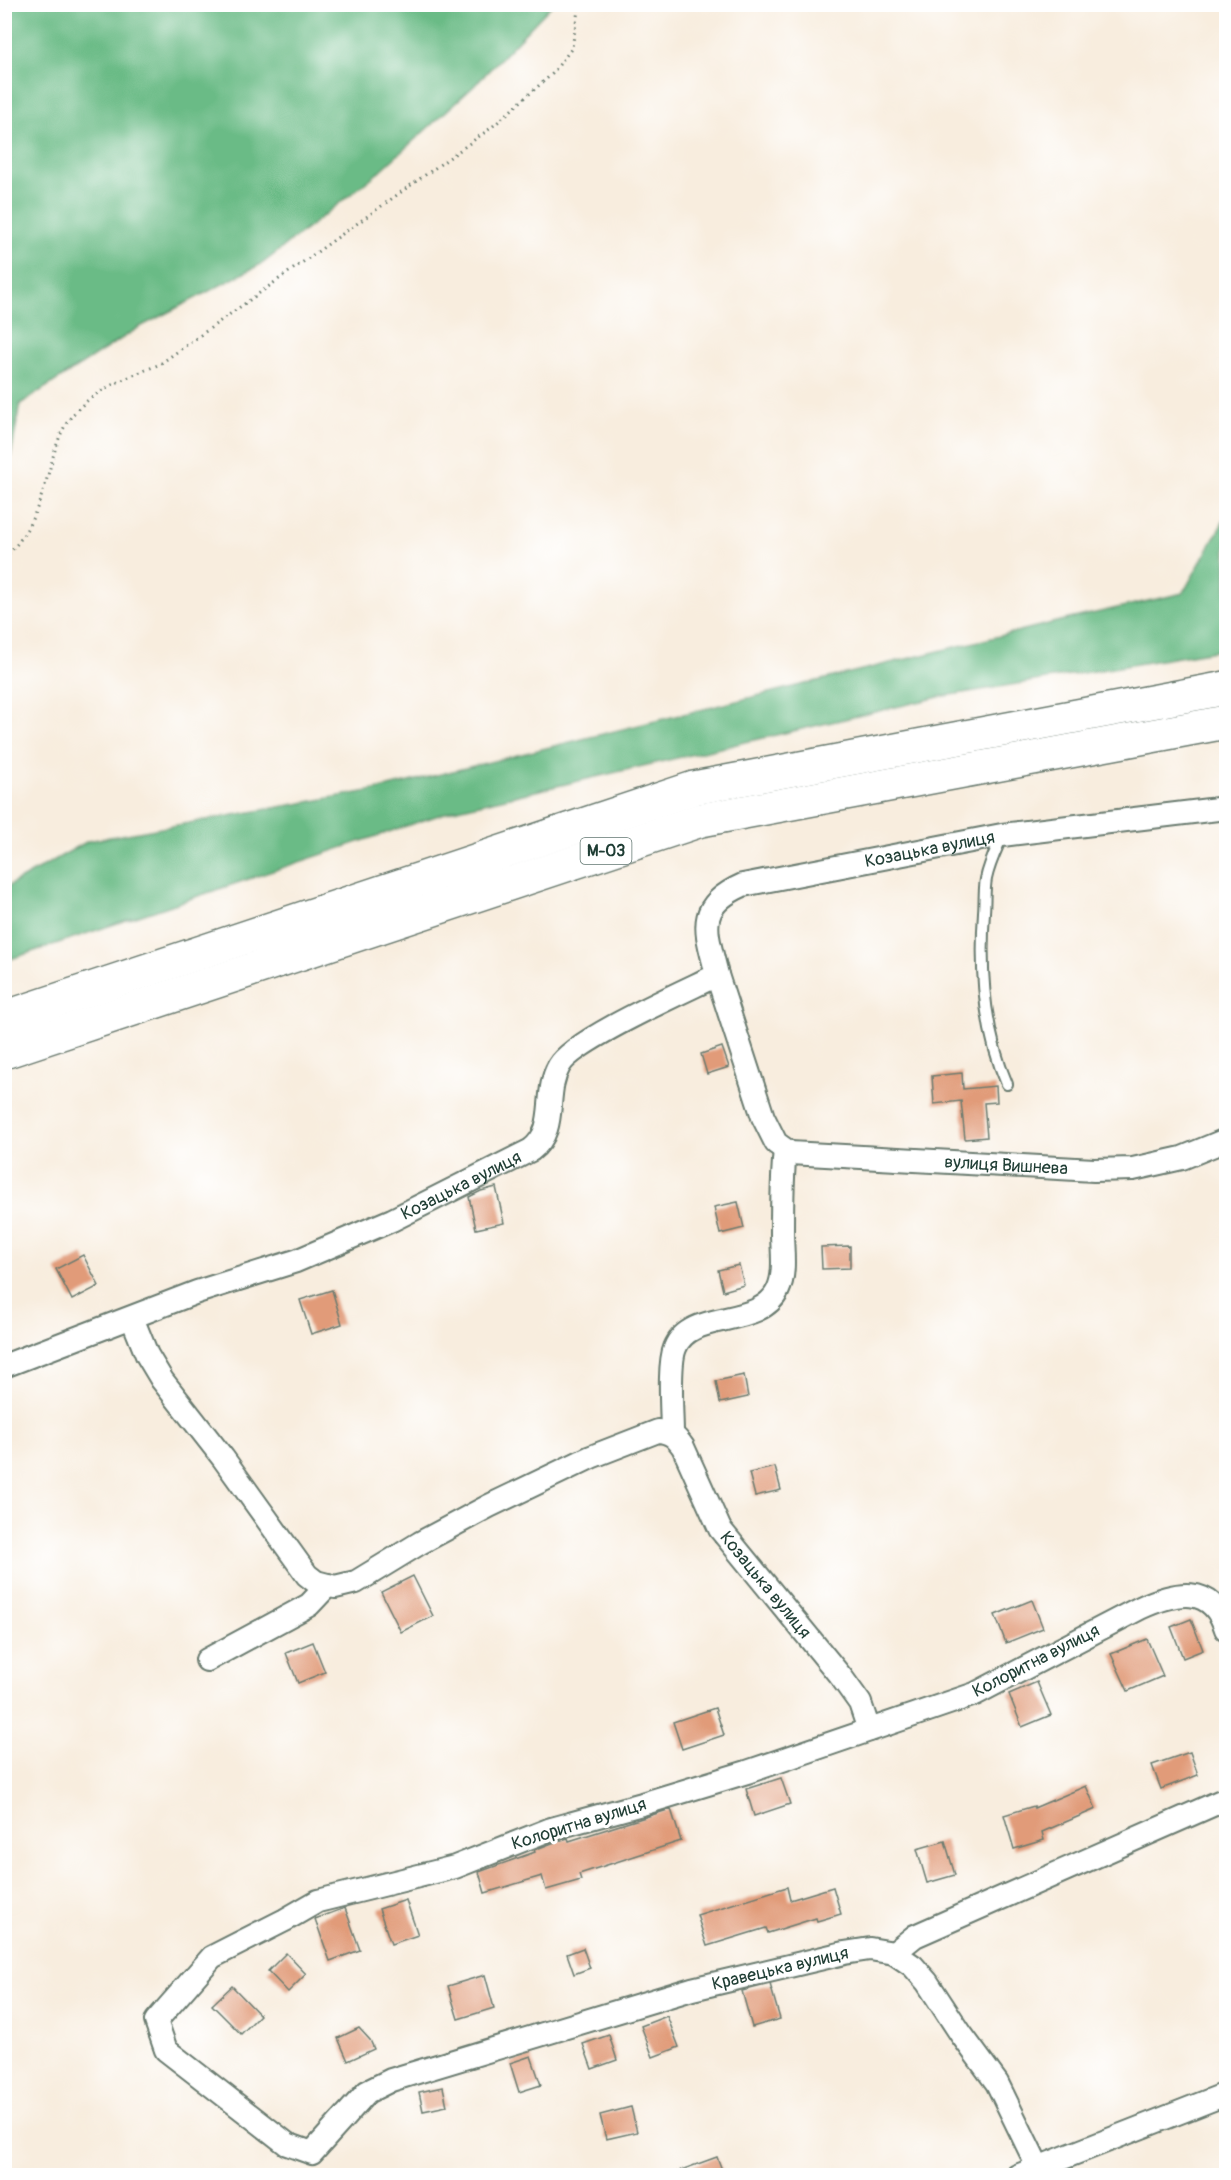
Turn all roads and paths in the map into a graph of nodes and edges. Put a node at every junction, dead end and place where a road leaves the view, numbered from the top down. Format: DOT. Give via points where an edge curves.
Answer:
graph roads {
  1 [pos="579,4"];
  2 [pos="4,558"];
  3 [pos="1227,688"];
  4 [pos="1227,722"];
  5 [pos="1227,808"];
  6 [pos="1002,835"];
  7 [pos="717,975"];
  8 [pos="4,1018"];
  9 [pos="4,1052"];
  10 [pos="1006,1084"];
  11 [pos="1227,1140"];
  12 [pos="785,1150"];
  13 [pos="132,1318"];
  14 [pos="4,1366"];
  15 [pos="672,1434"];
  16 [pos="328,1585"];
  17 [pos="1227,1629"];
  18 [pos="207,1660"];
  19 [pos="869,1730"];
  20 [pos="1227,1799"];
  21 [pos="894,1953"];
  22 [pos="1227,2094"];
  23 [pos="331,2131"];
  24 [pos="1038,2167"];
  25 [pos="1017,2175"];
  1 -- 2 [label="path" via="572,48 552,74 491,128 160,364 111,384 87,400 67,422 36,512"];
  3 -- 8 [label="highway, М-03" via="694,788"];
  4 -- 9 [label="highway, М-03" via="701,820"];
  5 -- 6 [label="street, Козацька вулиця"];
  6 -- 7 [label="street, Козацька вулиця" via="743,885 725,893 712,906 706,922"];
  6 -- 10 [label="lane" via="986,880 982,935 987,1017 996,1060"];
  7 -- 12 [label="street, Козацька вулиця" via="763,1117 776,1143"];
  7 -- 13 [label="street, Козацька вулиця" via="567,1055 551,1087 546,1132 531,1150 392,1220 296,1261 197,1292"];
  11 -- 12 [label="street, вулиця Вишнева" via="1182,1158 1133,1169 1094,1170 819,1156 790,1154"];
  12 -- 15 [label="street" via="782,1274 778,1291 766,1306 692,1329 682,1337 672,1359"];
  13 -- 14 [label="street, Козацька вулиця"];
  13 -- 16 [label="street" via="162,1380 307,1575"];
  15 -- 16 [label="street" via="658,1431 591,1457 489,1506 356,1582"];
  15 -- 19 [label="street, Козацька вулиця" via="683,1447 720,1529 842,1678 860,1703"];
  16 -- 18 [label="street" via="309,1605"];
  17 -- 19 [label="street, Колоритна вулиця" via="1214,1604 1197,1595 1165,1596 975,1694"];
  19 -- 23 [label="street, Колоритна вулиця" via="747,1772 551,1829 454,1867 318,1901 212,1957 156,2021 165,2050 287,2144 312,2153"];
  20 -- 21 [label="street" via="915,1936"];
  21 -- 23 [label="street, Кравецька вулиця" via="870,1949 844,1953 692,1989 391,2080 367,2092"];
  21 -- 24 [label="street" via="927,1982 996,2083"];
  22 -- 24 [label="street"];
  24 -- 25 [label="street"];
}
